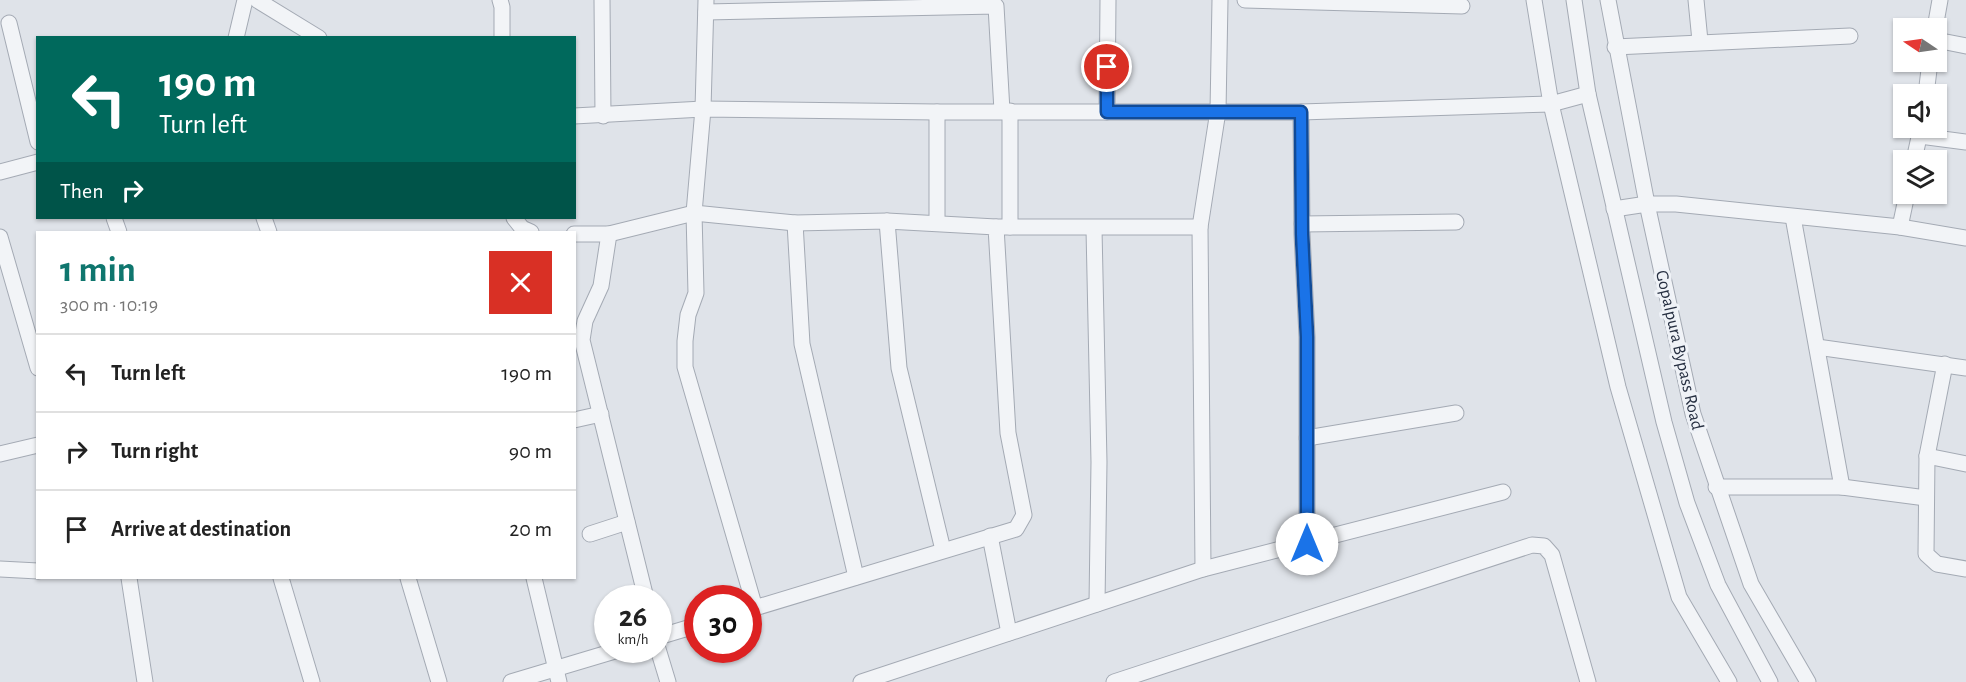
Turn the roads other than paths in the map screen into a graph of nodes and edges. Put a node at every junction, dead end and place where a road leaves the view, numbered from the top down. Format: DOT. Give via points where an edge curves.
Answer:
graph roads {
  1 [pos="245,0"];
  2 [pos="257,0"];
  3 [pos="500,0"];
  4 [pos="602,0"];
  5 [pos="1108,0"];
  6 [pos="1220,0"];
  7 [pos="1245,0"];
  8 [pos="1534,0"];
  9 [pos="1574,0"];
  10 [pos="1608,0"];
  11 [pos="1696,0"];
  12 [pos="1940,0"];
  13 [pos="996,3"];
  14 [pos="706,6"];
  15 [pos="1462,6"];
  16 [pos="1937,18"];
  17 [pos="9,23"];
  18 [pos="236,36"];
  19 [pos="316,36"];
  20 [pos="501,36"];
  21 [pos="1850,36"];
  22 [pos="1700,41"];
  23 [pos="1947,42"];
  24 [pos="1966,46"];
  25 [pos="1615,47"];
  26 [pos="1588,94"];
  27 [pos="1551,104"];
  28 [pos="703,109"];
  29 [pos="1006,111"];
  30 [pos="1218,111"];
  31 [pos="937,112"];
  32 [pos="1107,112"];
  33 [pos="1301,112"];
  34 [pos="576,116"];
  35 [pos="603,116"];
  36 [pos="36,134"];
  37 [pos="1947,137"];
  38 [pos="1966,142"];
  39 [pos="36,163"];
  40 [pos="0,172"];
  41 [pos="1647,204"];
  42 [pos="1905,204"];
  43 [pos="1614,209"];
  44 [pos="694,213"];
  45 [pos="1793,217"];
  46 [pos="515,219"];
  47 [pos="887,221"];
  48 [pos="1456,222"];
  49 [pos="795,223"];
  50 [pos="938,223"];
  51 [pos="1302,224"];
  52 [pos="1003,227"];
  53 [pos="1200,227"];
  54 [pos="1900,228"];
  55 [pos="1094,229"];
  56 [pos="529,231"];
  57 [pos="576,234"];
  58 [pos="609,234"];
  59 [pos="0,237"];
  60 [pos="1966,238"];
  61 [pos="1817,346"];
  62 [pos="36,361"];
  63 [pos="1945,364"];
  64 [pos="1966,368"];
  65 [pos="1456,412"];
  66 [pos="601,414"];
  67 [pos="576,420"];
  68 [pos="1307,438"];
  69 [pos="36,445"];
  70 [pos="0,454"];
  71 [pos="1927,456"];
  72 [pos="1966,464"];
  73 [pos="1716,487"];
  74 [pos="1842,487"];
  75 [pos="1503,492"];
  76 [pos="1926,498"];
  77 [pos="627,522"];
  78 [pos="590,534"];
  79 [pos="990,536"];
  80 [pos="1307,544"];
  81 [pos="943,550"];
  82 [pos="0,569"];
  83 [pos="1203,569"];
  84 [pos="1966,570"];
  85 [pos="36,571"];
  86 [pos="855,577"];
  87 [pos="129,579"];
  88 [pos="281,579"];
  89 [pos="408,579"];
  90 [pos="534,579"];
  91 [pos="643,585"];
  92 [pos="745,585"];
  93 [pos="1097,604"];
  94 [pos="762,606"];
  95 [pos="1009,633"];
  96 [pos="594,660"];
  97 [pos="662,663"];
  98 [pos="557,675"];
  99 [pos="145,682"];
  100 [pos="312,682"];
  101 [pos="439,682"];
  102 [pos="512,682"];
  103 [pos="668,682"];
  104 [pos="861,682"];
  105 [pos="1113,682"];
  106 [pos="1588,682"];
  107 [pos="1729,682"];
  108 [pos="1770,682"];
  109 [pos="1808,682"];
  1 -- 18 [label="street"];
  2 -- 19 [label="street"];
  3 -- 20 [label="street"];
  4 -- 35 [label="street"];
  5 -- 32 [label="street"];
  6 -- 30 [label="street"];
  7 -- 15 [label="street"];
  8 -- 27 [label="street"];
  9 -- 26 [label="street, Gopalpura Bypass Road"];
  10 -- 25 [label="street, Gopalpura Bypass Road"];
  11 -- 22 [label="street"];
  12 -- 16 [label="street"];
  13 -- 14 [label="street"];
  13 -- 29 [label="street"];
  14 -- 28 [label="street"];
  17 -- 36 [label="street"];
  21 -- 22 [label="street"];
  22 -- 25 [label="street"];
  23 -- 24 [label="street"];
  25 -- 41 [label="street, Gopalpura Bypass Road"];
  26 -- 27 [label="street"];
  26 -- 43 [label="street, Gopalpura Bypass Road"];
  27 -- 33 [label="street"];
  27 -- 107 [label="street" via="1618,387 1679,597"];
  28 -- 31 [label="street"];
  28 -- 35 [label="street"];
  28 -- 44 [label="street"];
  29 -- 31 [label="street"];
  29 -- 32 [label="street"];
  29 -- 52 [label="street"];
  30 -- 32 [label="street"];
  30 -- 33 [label="street"];
  30 -- 53 [label="street"];
  31 -- 50 [label="street"];
  33 -- 51 [label="street"];
  34 -- 35 [label="street"];
  37 -- 38 [label="street"];
  39 -- 40 [label="street"];
  41 -- 43 [label="street"];
  41 -- 45 [label="street"];
  41 -- 73 [label="street, Gopalpura Bypass Road" via="1693,414"];
  42 -- 54 [label="street"];
  43 -- 108 [label="street, Gopalpura Bypass Road" via="1687,503 1718,585"];
  44 -- 49 [label="street"];
  44 -- 58 [label="street"];
  44 -- 92 [label="street" via="696,293 686,333 685,367"];
  45 -- 54 [label="street"];
  45 -- 61 [label="street"];
  46 -- 56 [label="street"];
  47 -- 49 [label="street"];
  47 -- 50 [label="street"];
  47 -- 81 [label="street" via="899,368"];
  48 -- 51 [label="street"];
  49 -- 86 [label="street" via="802,344"];
  50 -- 52 [label="street"];
  51 -- 68 [label="street"];
  52 -- 55 [label="street"];
  52 -- 79 [label="street" via="1008,433 1024,515 1016,529"];
  53 -- 55 [label="street"];
  53 -- 83 [label="street"];
  54 -- 60 [label="street"];
  55 -- 93 [label="street" via="1099,462"];
  57 -- 58 [label="street"];
  58 -- 66 [label="street" via="601,286 585,321 582,340"];
  59 -- 62 [label="street"];
  61 -- 63 [label="street"];
  61 -- 74 [label="street"];
  63 -- 64 [label="street"];
  63 -- 71 [label="street"];
  65 -- 68 [label="street"];
  66 -- 67 [label="street"];
  66 -- 77 [label="street"];
  68 -- 80 [label="street"];
  69 -- 70 [label="street"];
  71 -- 72 [label="street"];
  71 -- 76 [label="street"];
  73 -- 74 [label="street"];
  73 -- 109 [label="street, Gopalpura Bypass Road" via="1751,584"];
  74 -- 76 [label="street"];
  75 -- 80 [label="street"];
  76 -- 84 [label="street" via="1926,554 1937,564"];
  77 -- 78 [label="street"];
  77 -- 91 [label="street"];
  79 -- 81 [label="street"];
  79 -- 95 [label="street"];
  80 -- 83 [label="street"];
  81 -- 86 [label="street"];
  82 -- 85 [label="street"];
  83 -- 93 [label="street"];
  86 -- 94 [label="street"];
  87 -- 99 [label="street"];
  88 -- 100 [label="street"];
  89 -- 101 [label="street"];
  90 -- 98 [label="street"];
  93 -- 95 [label="street"];
  95 -- 104 [label="street"];
  96 -- 98 [label="street"];
  97 -- 103 [label="street"];
  98 -- 102 [label="street"];
  105 -- 106 [label="street" via="1532,545 1544,546 1552,555"];
}
